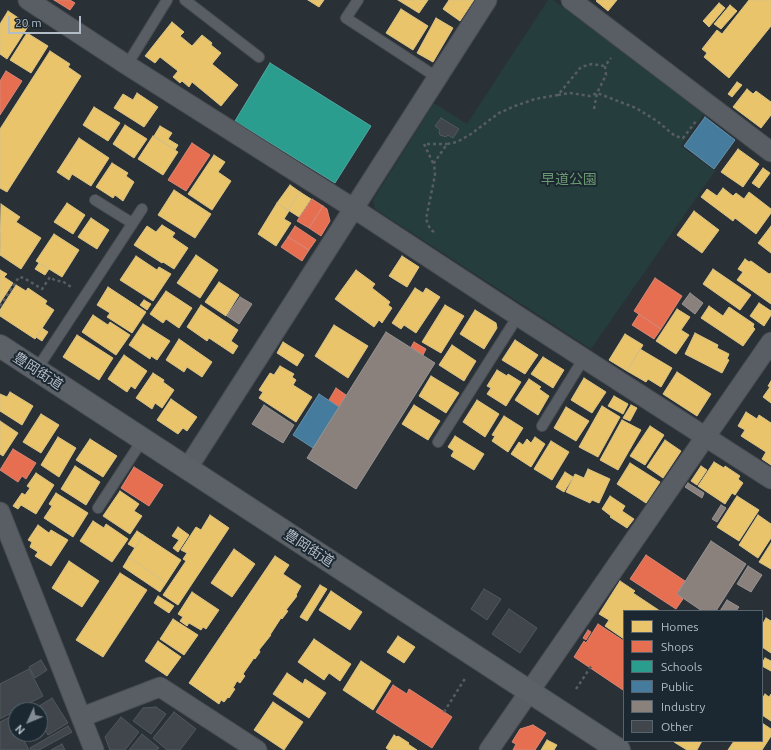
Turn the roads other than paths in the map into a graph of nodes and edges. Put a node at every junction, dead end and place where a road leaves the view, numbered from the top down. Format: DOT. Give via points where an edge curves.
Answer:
graph roads {
  1 [pos="28,0"];
  2 [pos="167,0"];
  3 [pos="185,0"];
  4 [pos="358,0"];
  5 [pos="487,0"];
  6 [pos="571,0"];
  7 [pos="259,57"];
  8 [pos="127,65"];
  9 [pos="438,78"];
  10 [pos="771,152"];
  11 [pos="95,200"];
  12 [pos="142,208"];
  13 [pos="353,208"];
  14 [pos="132,223"];
  15 [pos="518,316"];
  16 [pos="771,342"];
  17 [pos="0,346"];
  18 [pos="584,358"];
  19 [pos="37,369"];
  20 [pos="542,426"];
  21 [pos="706,437"];
  22 [pos="143,440"];
  23 [pos="438,442"];
  24 [pos="187,469"];
  25 [pos="771,479"];
  26 [pos="98,508"];
  27 [pos="0,512"];
  28 [pos="529,692"];
  29 [pos="82,717"];
  30 [pos="94,750"];
  31 [pos="258,750"];
  32 [pos="489,750"];
  33 [pos="619,750"];
  1 -- 8 [label="street"];
  2 -- 8 [label="lane"];
  3 -- 7 [label="lane"];
  4 -- 9 [label="lane" via="346,18"];
  5 -- 9 [label="street"];
  6 -- 10 [label="street"];
  8 -- 13 [label="street"];
  9 -- 13 [label="street"];
  11 -- 14 [label="lane"];
  12 -- 14 [label="lane"];
  13 -- 15 [label="street"];
  13 -- 24 [label="street"];
  14 -- 19 [label="lane"];
  15 -- 18 [label="street"];
  15 -- 23 [label="lane"];
  16 -- 21 [label="street"];
  17 -- 19 [label="main road, 豊岡街道"];
  18 -- 20 [label="lane"];
  18 -- 21 [label="street"];
  19 -- 22 [label="main road, 豊岡街道"];
  21 -- 25 [label="street"];
  21 -- 28 [label="street"];
  22 -- 24 [label="main road, 豊岡街道"];
  22 -- 26 [label="lane"];
  24 -- 28 [label="main road, 豊岡街道"];
  27 -- 29 [label="street"];
  28 -- 32 [label="street"];
  28 -- 33 [label="main road, 豊岡街道"];
  29 -- 30 [label="street"];
  29 -- 31 [label="street" via="160,687"];
}
